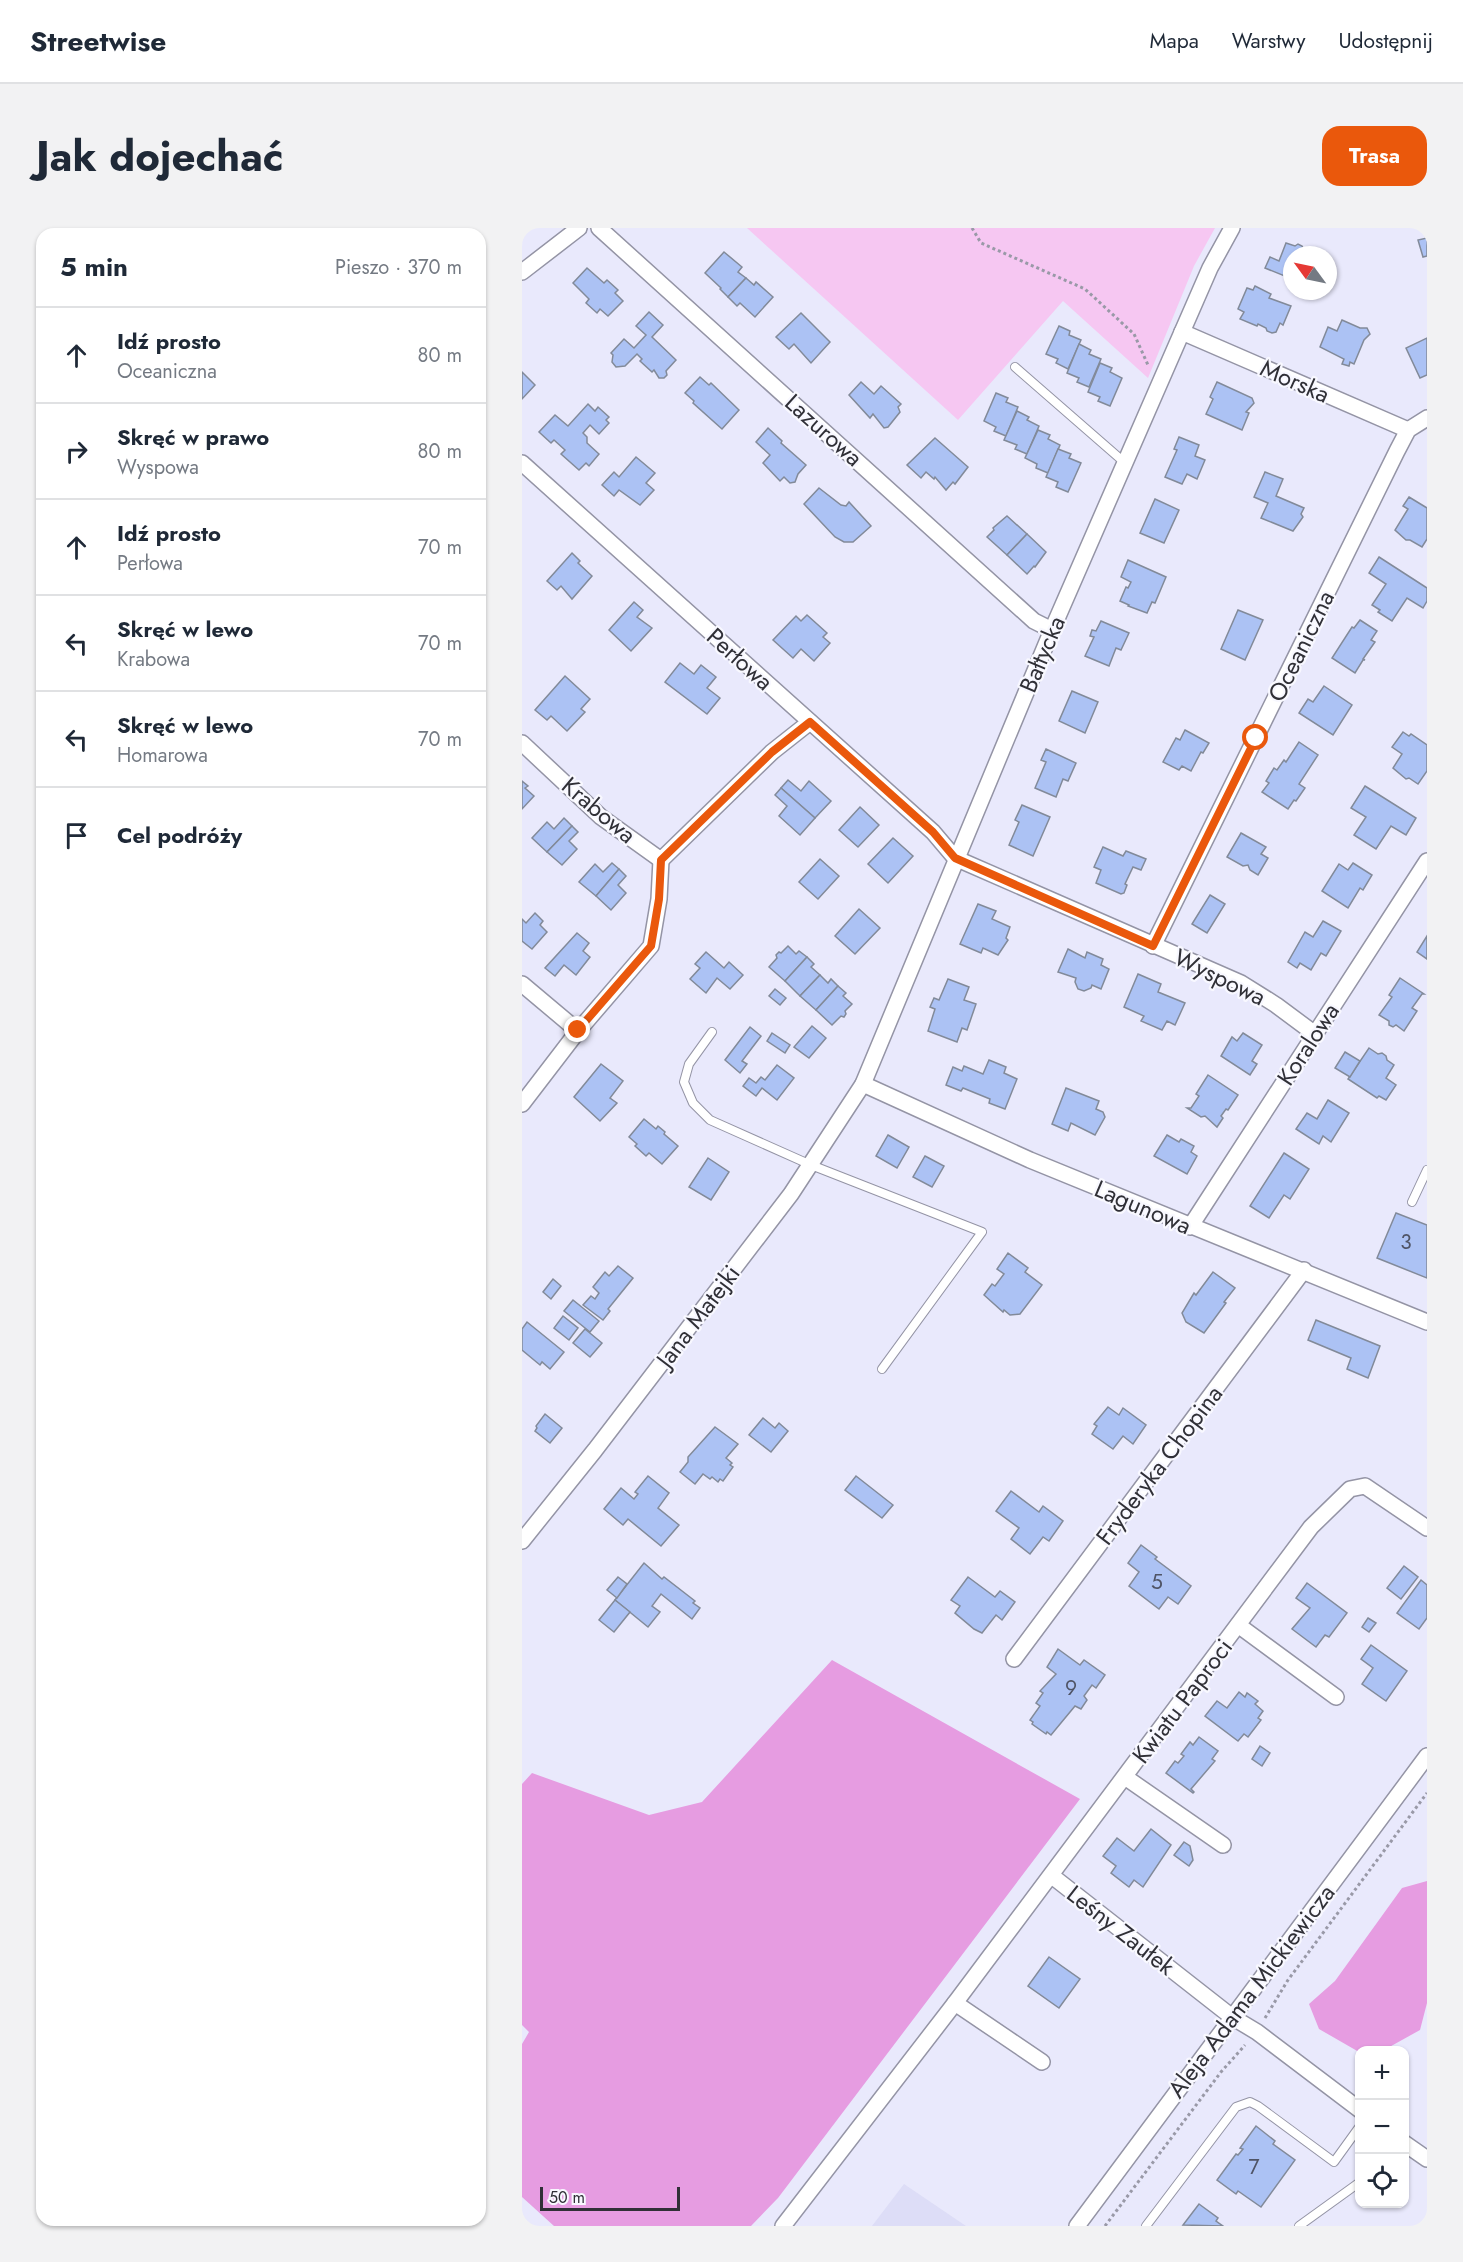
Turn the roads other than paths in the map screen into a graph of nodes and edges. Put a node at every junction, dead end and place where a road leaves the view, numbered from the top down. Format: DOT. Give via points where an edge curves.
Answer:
graph roads {
  1 [pos="579,228"];
  2 [pos="599,228"];
  3 [pos="1232,228"];
  4 [pos="522,272"];
  5 [pos="1182,332"];
  6 [pos="1014,367"];
  7 [pos="1427,418"];
  8 [pos="1408,430"];
  9 [pos="1125,462"];
  10 [pos="522,463"];
  11 [pos="1052,630"];
  12 [pos="810,722"];
  13 [pos="522,743"];
  14 [pos="955,858"];
  15 [pos="661,860"];
  16 [pos="1427,861"];
  17 [pos="1153,946"];
  18 [pos="522,984"];
  19 [pos="578,1030"];
  20 [pos="712,1032"];
  21 [pos="1315,1034"];
  22 [pos="863,1084"];
  23 [pos="522,1104"];
  24 [pos="811,1165"];
  25 [pos="1427,1170"];
  26 [pos="1412,1202"];
  27 [pos="1190,1227"];
  28 [pos="1304,1270"];
  29 [pos="1427,1322"];
  30 [pos="882,1369"];
  31 [pos="1427,1528"];
  32 [pos="522,1541"];
  33 [pos="1238,1625"];
  34 [pos="1014,1659"];
  35 [pos="1336,1698"];
  36 [pos="1427,1756"];
  37 [pos="1125,1777"];
  38 [pos="1223,1845"];
  39 [pos="1052,1876"];
  40 [pos="955,2003"];
  41 [pos="1232,2017"];
  42 [pos="1042,2062"];
  43 [pos="1355,2107"];
  44 [pos="1355,2132"];
  45 [pos="1409,2148"];
  46 [pos="1427,2159"];
  47 [pos="1355,2185"];
  48 [pos="783,2226"];
  49 [pos="1077,2226"];
  50 [pos="1146,2226"];
  51 [pos="1299,2226"];
  1 -- 4 [label="street"];
  2 -- 11 [label="street, Lazurowa" via="1034,621"];
  3 -- 5 [label="street, Bałtycka"];
  5 -- 8 [label="street, Morska"];
  5 -- 9 [label="street, Bałtycka"];
  6 -- 9 [label="lane"];
  7 -- 8 [label="street"];
  8 -- 17 [label="street, Oceaniczna"];
  9 -- 11 [label="street, Bałtycka"];
  10 -- 12 [label="street, Perłowa"];
  11 -- 14 [label="street, Bałtycka"];
  12 -- 14 [label="street, Perłowa" via="933,832"];
  12 -- 15 [label="street, Krabowa" via="772,752"];
  13 -- 15 [label="street, Krabowa" via="601,817"];
  14 -- 17 [label="street, Wyspowa"];
  14 -- 22 [label="street, Bałtycka"];
  15 -- 19 [label="street" via="651,946"];
  16 -- 21 [label="street, Koralowa"];
  17 -- 21 [label="street, Wyspowa" via="1241,983"];
  18 -- 19 [label="street"];
  19 -- 23 [label="street"];
  20 -- 24 [label="lane" via="689,1064 684,1082 693,1103 710,1120"];
  21 -- 27 [label="street, Koralowa"];
  22 -- 24 [label="street, Jana Matejki"];
  22 -- 27 [label="street, Lagunowa"];
  24 -- 30 [label="lane" via="982,1232"];
  24 -- 32 [label="street, Jana Matejki"];
  25 -- 26 [label="lane"];
  27 -- 28 [label="street, Lagunowa"];
  28 -- 29 [label="street, Lagunowa"];
  28 -- 34 [label="street, Fryderyka Chopina"];
  31 -- 33 [label="street, Kwiatu Paproci" via="1365,1486 1350,1489 1311,1527"];
  33 -- 35 [label="street, Kwiatu Paproci"];
  33 -- 37 [label="street, Kwiatu Paproci"];
  36 -- 41 [label="street, Aleja Adama Mickiewicza"];
  37 -- 38 [label="street, Kwiatu Paproci"];
  37 -- 39 [label="street, Kwiatu Paproci"];
  39 -- 40 [label="street, Leśny Zaułek"];
  39 -- 41 [label="street, Leśny Zaułek"];
  40 -- 42 [label="street"];
  40 -- 48 [label="street, Leśny Zaułek"];
  41 -- 43 [label="street, Leśny Zaułek"];
  41 -- 49 [label="street, Aleja Adama Mickiewicza"];
  44 -- 50 [label="lane" via="1334,2162 1258,2106 1250,2102 1236,2107"];
  45 -- 46 [label="street"];
  47 -- 51 [label="lane"];
}
